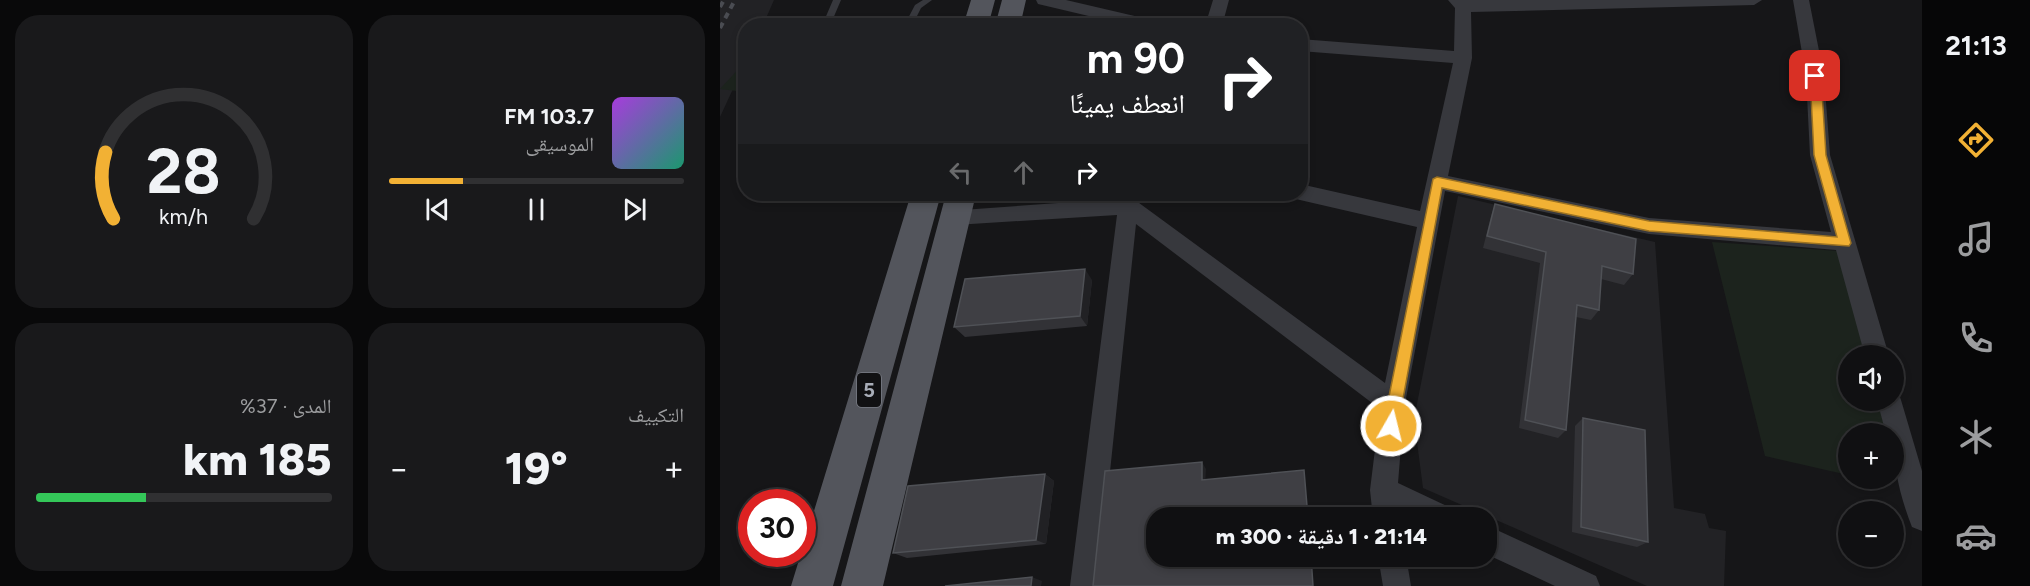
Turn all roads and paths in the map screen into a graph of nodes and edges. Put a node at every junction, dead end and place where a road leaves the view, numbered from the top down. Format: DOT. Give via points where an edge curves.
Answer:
graph roads {
  1 [pos="837,0"];
  2 [pos="928,0"];
  3 [pos="983,0"];
  4 [pos="1014,0"];
  5 [pos="1044,0"];
  6 [pos="1221,0"];
  7 [pos="1754,0"];
  8 [pos="1801,0"];
  9 [pos="1460,3"];
  10 [pos="829,18"];
  11 [pos="912,18"];
  12 [pos="977,18"];
  13 [pos="1009,18"];
  14 [pos="1122,18"];
  15 [pos="1215,18"];
  16 [pos="1308,46"];
  17 [pos="1463,58"];
  18 [pos="1437,182"];
  19 [pos="1308,194"];
  20 [pos="924,201"];
  21 [pos="958,205"];
  22 [pos="1128,206"];
  23 [pos="1428,221"];
  24 [pos="1845,243"];
  25 [pos="1874,345"];
  26 [pos="1394,404"];
  27 [pos="1892,411"];
  28 [pos="1383,490"];
  29 [pos="1385,507"];
  30 [pos="1418,507"];
  31 [pos="1922,517"];
  32 [pos="1497,544"];
  33 [pos="1394,567"];
  34 [pos="812,586"];
  35 [pos="862,586"];
  36 [pos="1084,586"];
  37 [pos="1397,586"];
  38 [pos="1586,586"];
  1 -- 10 [label="lane"];
  2 -- 11 [label="lane"];
  3 -- 12 [label="main road"];
  4 -- 13 [label="main road"];
  5 -- 14 [label="street"];
  6 -- 15 [label="street"];
  7 -- 9 [label="street"];
  8 -- 24 [label="street" via="1815,76 1820,155"];
  9 -- 17 [label="street"];
  16 -- 17 [label="street"];
  17 -- 18 [label="street"];
  18 -- 23 [label="street"];
  18 -- 24 [label="street" via="1649,226"];
  19 -- 23 [label="street"];
  20 -- 34 [label="main road, 5"];
  21 -- 22 [label="street"];
  21 -- 35 [label="main road, 5"];
  22 -- 26 [label="street"];
  22 -- 36 [label="street"];
  23 -- 26 [label="street"];
  24 -- 25 [label="street"];
  26 -- 28 [label="street"];
  27 -- 31 [label="street"];
  28 -- 29 [label="street"];
  28 -- 30 [label="street"];
  32 -- 38 [label="street"];
  33 -- 37 [label="street"];
}
